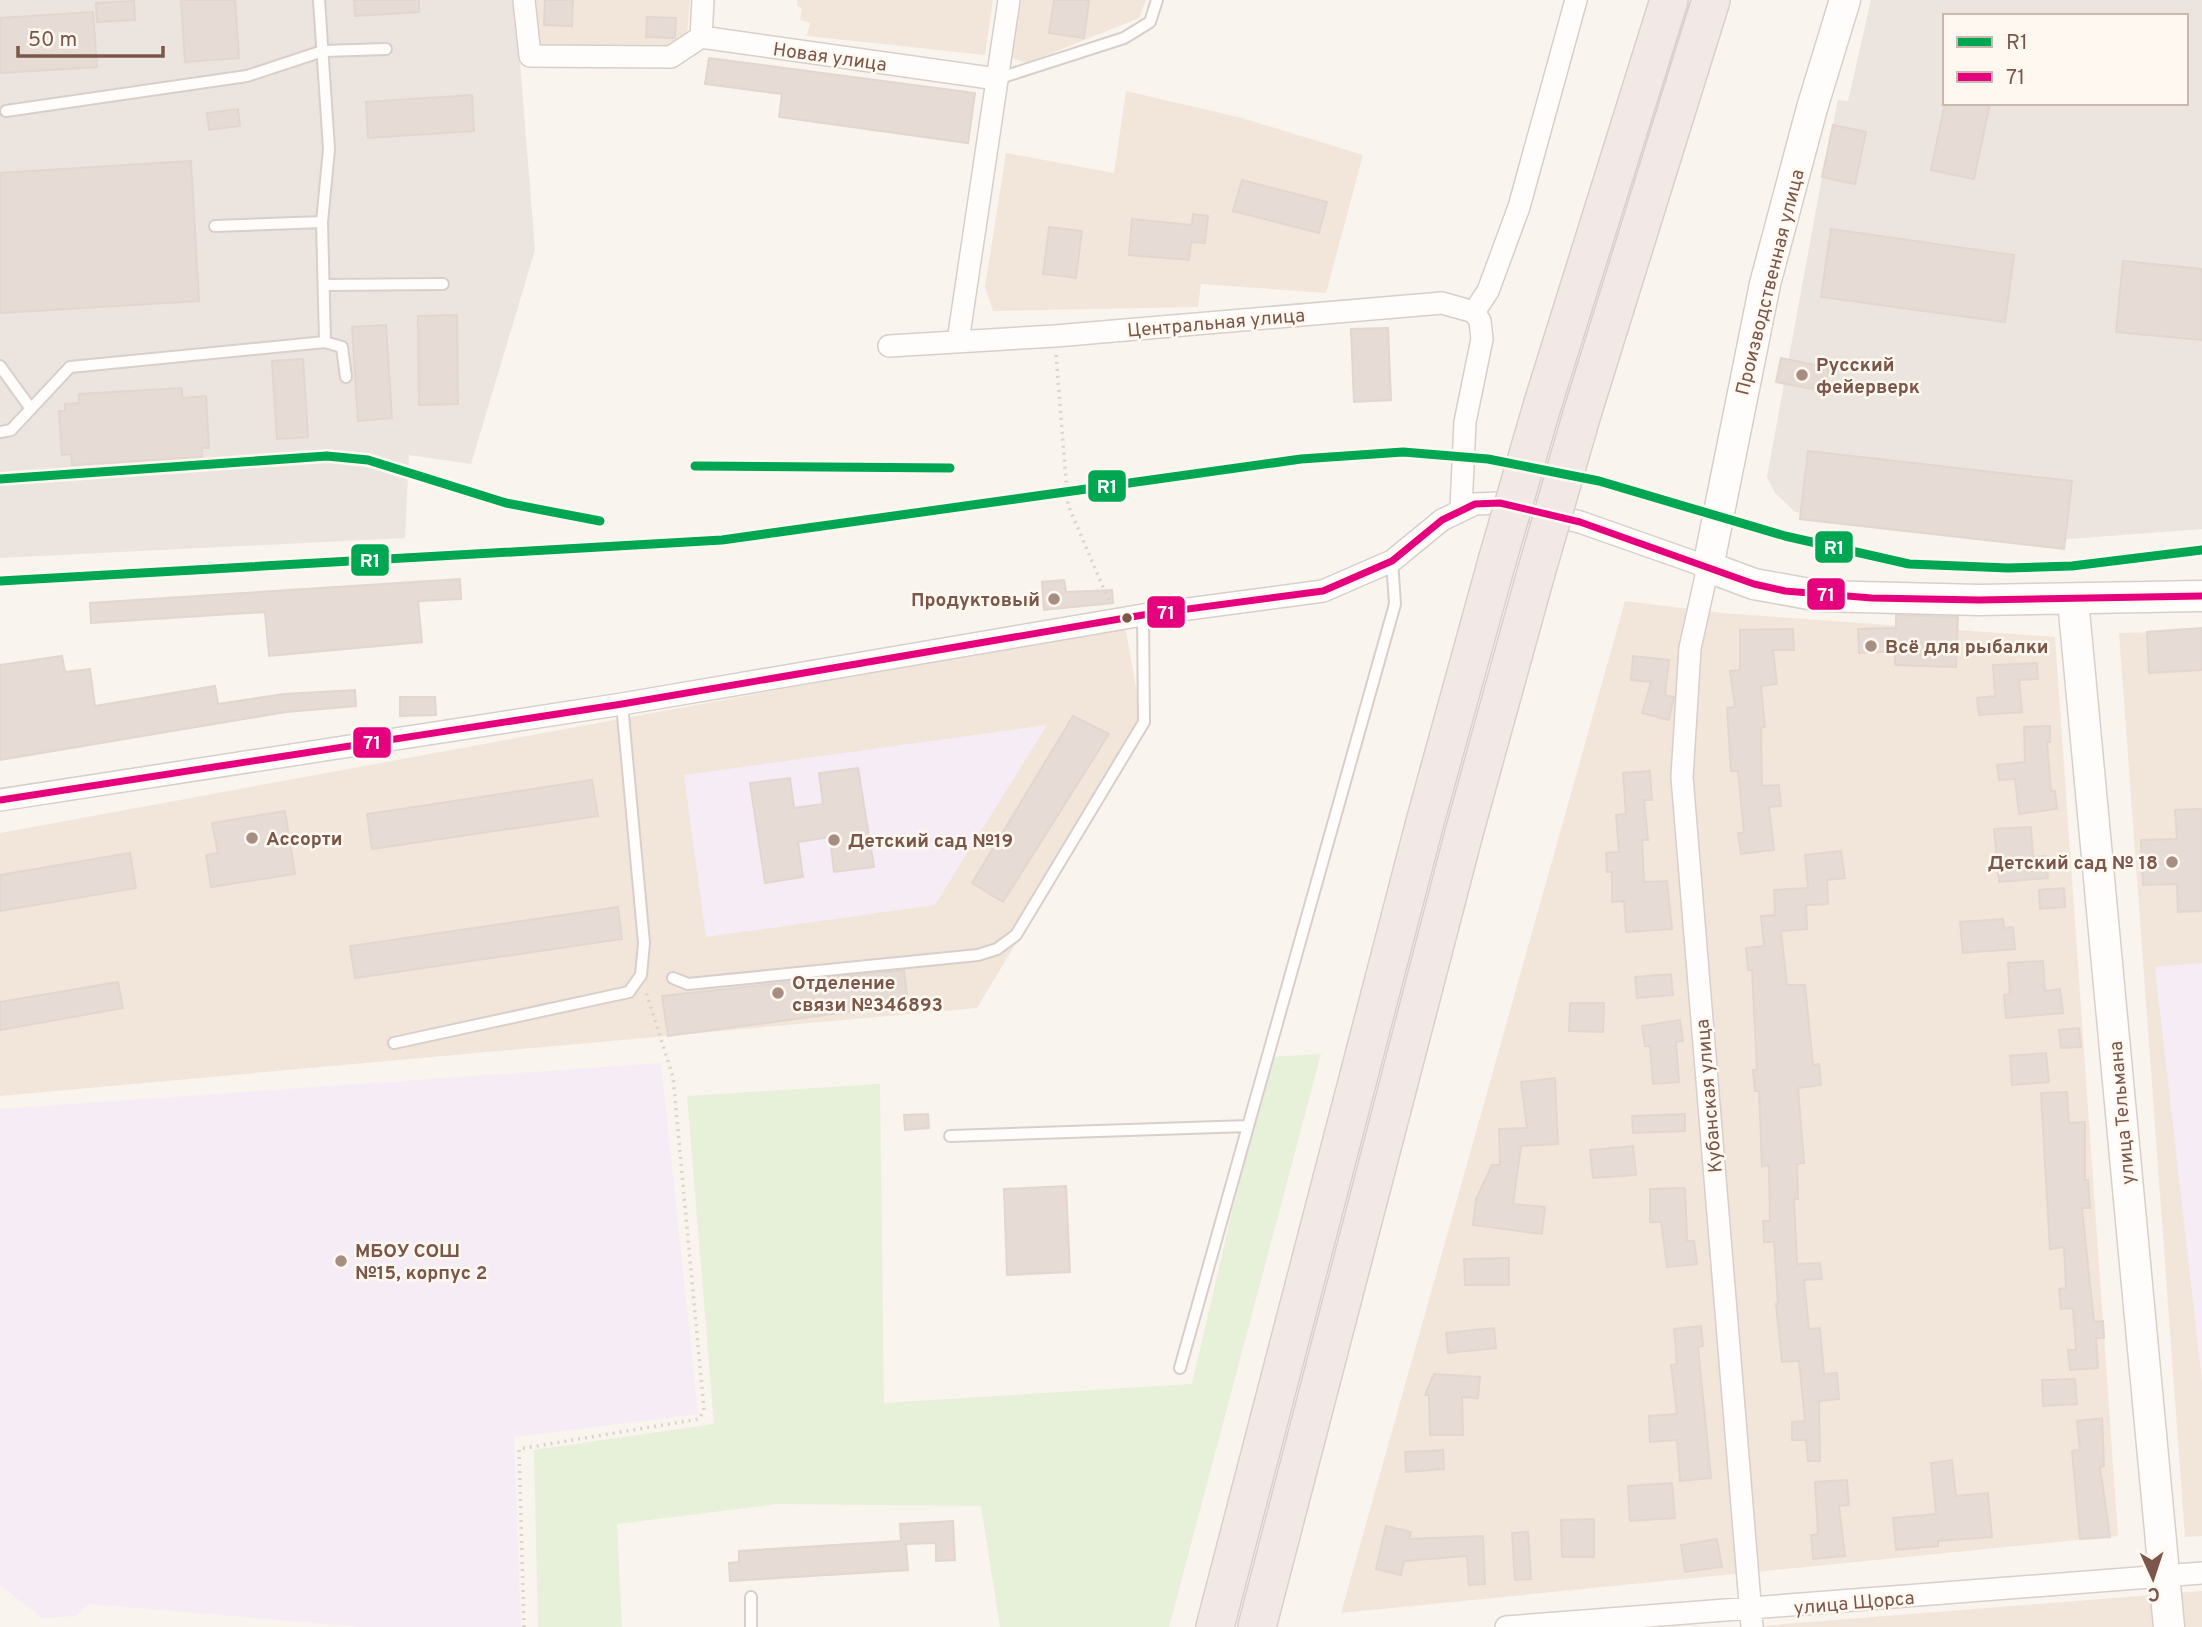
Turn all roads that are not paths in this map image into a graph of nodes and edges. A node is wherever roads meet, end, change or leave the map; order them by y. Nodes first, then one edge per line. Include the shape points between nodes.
1 (319, 0) edge
2 (524, 0) edge
3 (703, 0) edge
4 (1009, 0) edge
5 (1157, 0) edge
6 (1576, 0) edge
7 (1669, 0) edge
8 (1711, 0) edge
9 (1845, 0) edge
10 (701, 37) junction
11 (386, 49) dead end
12 (323, 51) junction
13 (997, 79) junction
14 (6, 111) dead end
15 (322, 222) junction
16 (215, 226) dead end
17 (443, 284) dead end
18 (324, 285) junction
19 (1474, 312) junction
20 (958, 341) junction
21 (325, 342) junction
22 (889, 346) dead end
23 (0, 366) edge
24 (346, 377) dead end
25 (31, 409) junction
26 (0, 432) edge
27 (1461, 508) junction
28 (1392, 561) junction
29 (1708, 568) junction
30 (2202, 596) edge
31 (2073, 600) junction
32 (1143, 615) junction
33 (622, 704) junction
34 (0, 800) edge
35 (673, 978) dead end
36 (394, 1043) dead end
37 (1248, 1126) junction
38 (950, 1136) dead end
39 (1180, 1368) dead end
40 (2202, 1573) edge
41 (2164, 1576) junction
42 (751, 1597) dead end
43 (1752, 1619) edge
44 (751, 1627) edge
45 (1215, 1627) edge
46 (1257, 1627) edge
47 (1506, 1627) edge
48 (2169, 1627) edge

1 - 12 lane
2 - 10 street via 530,56 671,57
3 - 10 street
4 - 13 street
5 - 13 lane via 1150,22 1124,38
6 - 19 street via 1519,207 1489,291
7 - 45 highway, bridge via 1497,561
8 - 46 highway, bridge via 1536,573
9 - 29 street, Производственная улица via 1765,284
10 - 13 street, Новая улица
11 - 12 lane
12 - 14 lane via 247,76
12 - 15 lane via 330,149
13 - 20 street
15 - 16 lane
15 - 18 lane
17 - 18 lane
18 - 21 lane
19 - 20 street, Центральная улица via 1442,303
19 - 27 street via 1482,339 1465,422
20 - 22 street, Центральная улица
21 - 24 lane via 342,347
21 - 25 lane via 70,367
23 - 25 lane
25 - 26 lane via 11,430
27 - 28 street
27 - 29 street via 1487,503 1513,506 1580,522
28 - 32 street via 1323,591
28 - 37 lane via 1395,604
29 - 31 street via 1754,584 1820,596
29 - 43 street, Кубанская улица via 1690,648 1682,776
30 - 31 street
31 - 41 street, улица Тельмана
32 - 33 street
32 - 35 lane via 1144,722 1016,935 997,949 978,955 688,984
33 - 34 street
33 - 36 lane via 644,943 641,975 629,992
37 - 38 lane
37 - 39 lane
40 - 41 street, улица Щорса
41 - 43 street, улица Щорса
41 - 48 street, улица Тельмана
42 - 44 lane
43 - 47 street, улица Щорса

